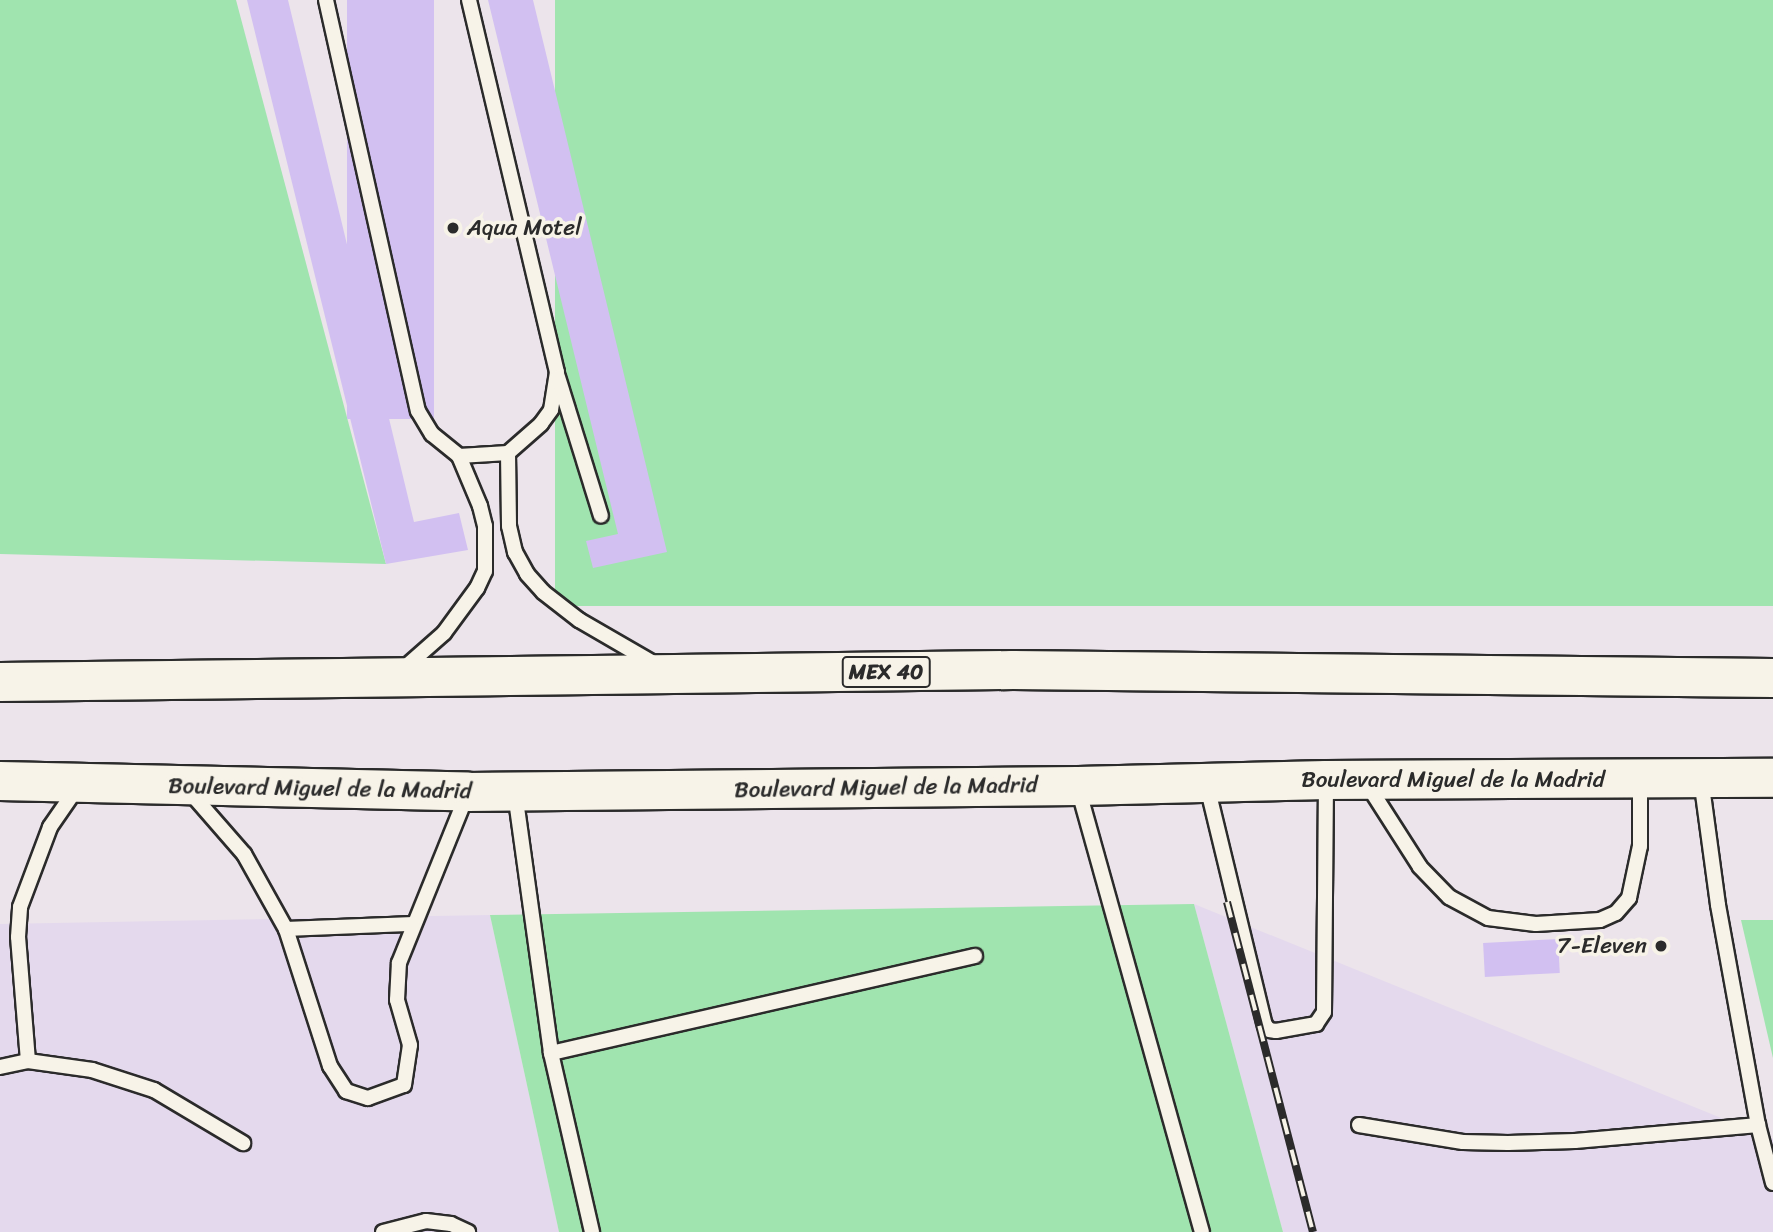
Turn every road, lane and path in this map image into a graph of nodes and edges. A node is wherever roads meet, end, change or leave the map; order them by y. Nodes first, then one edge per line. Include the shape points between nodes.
1 (327, 0) edge
2 (469, 0) edge
3 (557, 372) junction
4 (508, 453) junction
5 (459, 456) junction
6 (601, 516) dead end
7 (675, 675) junction
8 (20, 677) edge
9 (1773, 678) edge
10 (391, 679) junction
11 (1701, 778) junction
12 (1773, 778) edge
13 (1640, 779) junction
14 (1326, 780) junction
15 (1364, 780) junction
16 (1205, 782) junction
17 (79, 784) junction
18 (1078, 786) junction
19 (6, 787) edge
20 (186, 787) junction
21 (468, 792) junction
22 (514, 792) junction
23 (413, 924) junction
24 (286, 929) junction
25 (975, 956) dead end
26 (551, 1053) junction
27 (28, 1061) junction
28 (0, 1068) edge
29 (1359, 1125) dead end
30 (1758, 1125) junction
31 (243, 1143) dead end
32 (1773, 1183) edge
33 (383, 1232) edge
34 (468, 1232) edge
35 (592, 1232) edge
36 (1202, 1232) edge

1 - 5 lane via 418,411 432,434
2 - 3 lane
3 - 4 lane via 551,410
3 - 6 lane
4 - 5 lane
4 - 7 lane via 509,526 515,552 527,574 579,620
5 - 10 lane via 485,526 485,570 464,610
7 - 9 highway, MEX 40 via 1013,670
7 - 10 highway, MEX 40
8 - 10 highway, MEX 40
11 - 12 highway, Boulevard Miguel de la Madrid
11 - 13 highway, Boulevard Miguel de la Madrid
11 - 30 lane via 1716,892
13 - 15 highway, Boulevard Miguel de la Madrid
13 - 15 lane via 1640,846 1629,898 1616,913 1600,920 1536,924 1488,918 1449,897 1420,867
14 - 15 highway, Boulevard Miguel de la Madrid
14 - 16 highway, Boulevard Miguel de la Madrid
14 - 16 lane via 1324,1012 1316,1024 1276,1031 1265,1025
16 - 18 highway, Boulevard Miguel de la Madrid
17 - 19 highway, Boulevard Miguel de la Madrid
17 - 20 highway, Boulevard Miguel de la Madrid
17 - 27 lane via 50,827 20,907 18,937
18 - 22 highway, Boulevard Miguel de la Madrid
18 - 36 lane
20 - 21 highway, Boulevard Miguel de la Madrid
20 - 24 lane via 244,854
21 - 22 highway, Boulevard Miguel de la Madrid
21 - 23 lane
22 - 26 lane
23 - 24 lane
23 - 24 lane via 398,963 397,1000 410,1045 404,1085 369,1098 346,1091 330,1066
25 - 26 lane
26 - 35 lane
27 - 28 lane
27 - 31 lane via 92,1070 154,1090
29 - 30 lane via 1463,1142 1508,1143
30 - 32 lane
33 - 34 lane via 426,1222 451,1224

